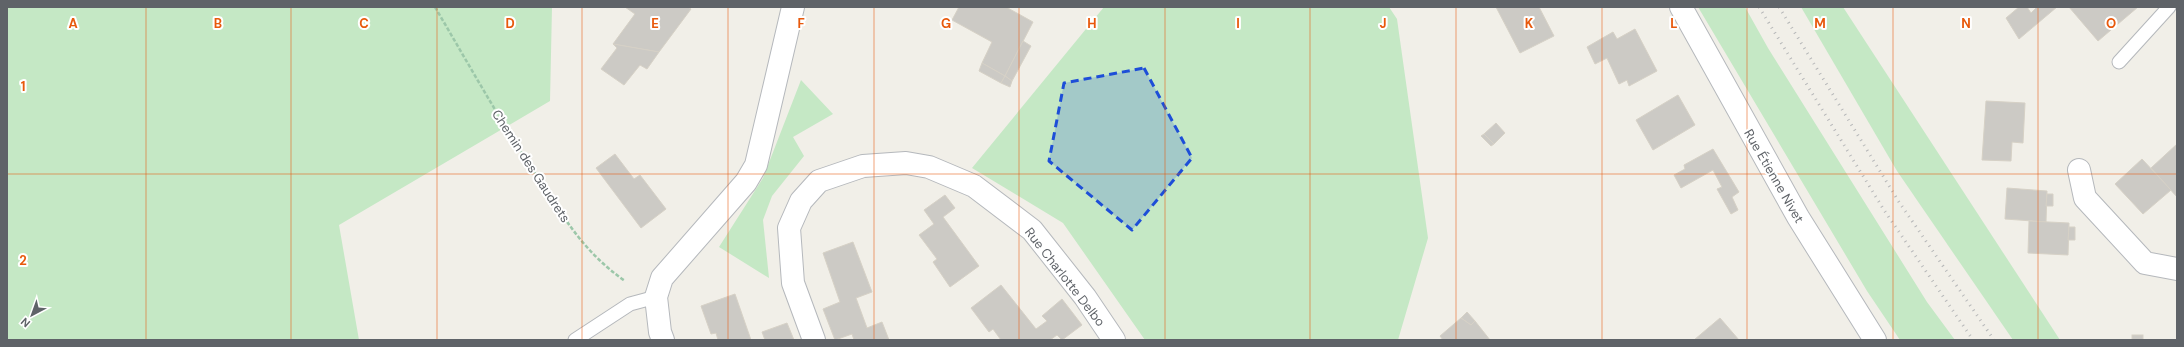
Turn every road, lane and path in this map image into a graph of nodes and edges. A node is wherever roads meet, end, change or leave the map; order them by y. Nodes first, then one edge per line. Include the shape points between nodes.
1 (435, 7) edge
2 (793, 7) edge
3 (1681, 7) edge
4 (2169, 7) edge
5 (2118, 62) dead end
6 (2079, 170) dead end
7 (2177, 269) edge
8 (656, 297) junction
9 (575, 340) edge
10 (663, 340) edge
11 (814, 340) edge
12 (1114, 340) edge
13 (1875, 340) edge

1 - 8 path, Chemin des Gaudrets via 515,143 578,238 604,266 628,283
2 - 8 street via 756,165 746,182 662,278
3 - 13 street, Rue Étienne Nivet via 1798,217
4 - 5 lane
6 - 7 street via 2085,198 2144,263
8 - 9 lane via 630,304
8 - 10 street
11 - 12 street, Rue Charlotte Delbo via 793,283 789,228 801,201 820,182 863,166 906,163 929,167 974,186 1032,230 1085,297

